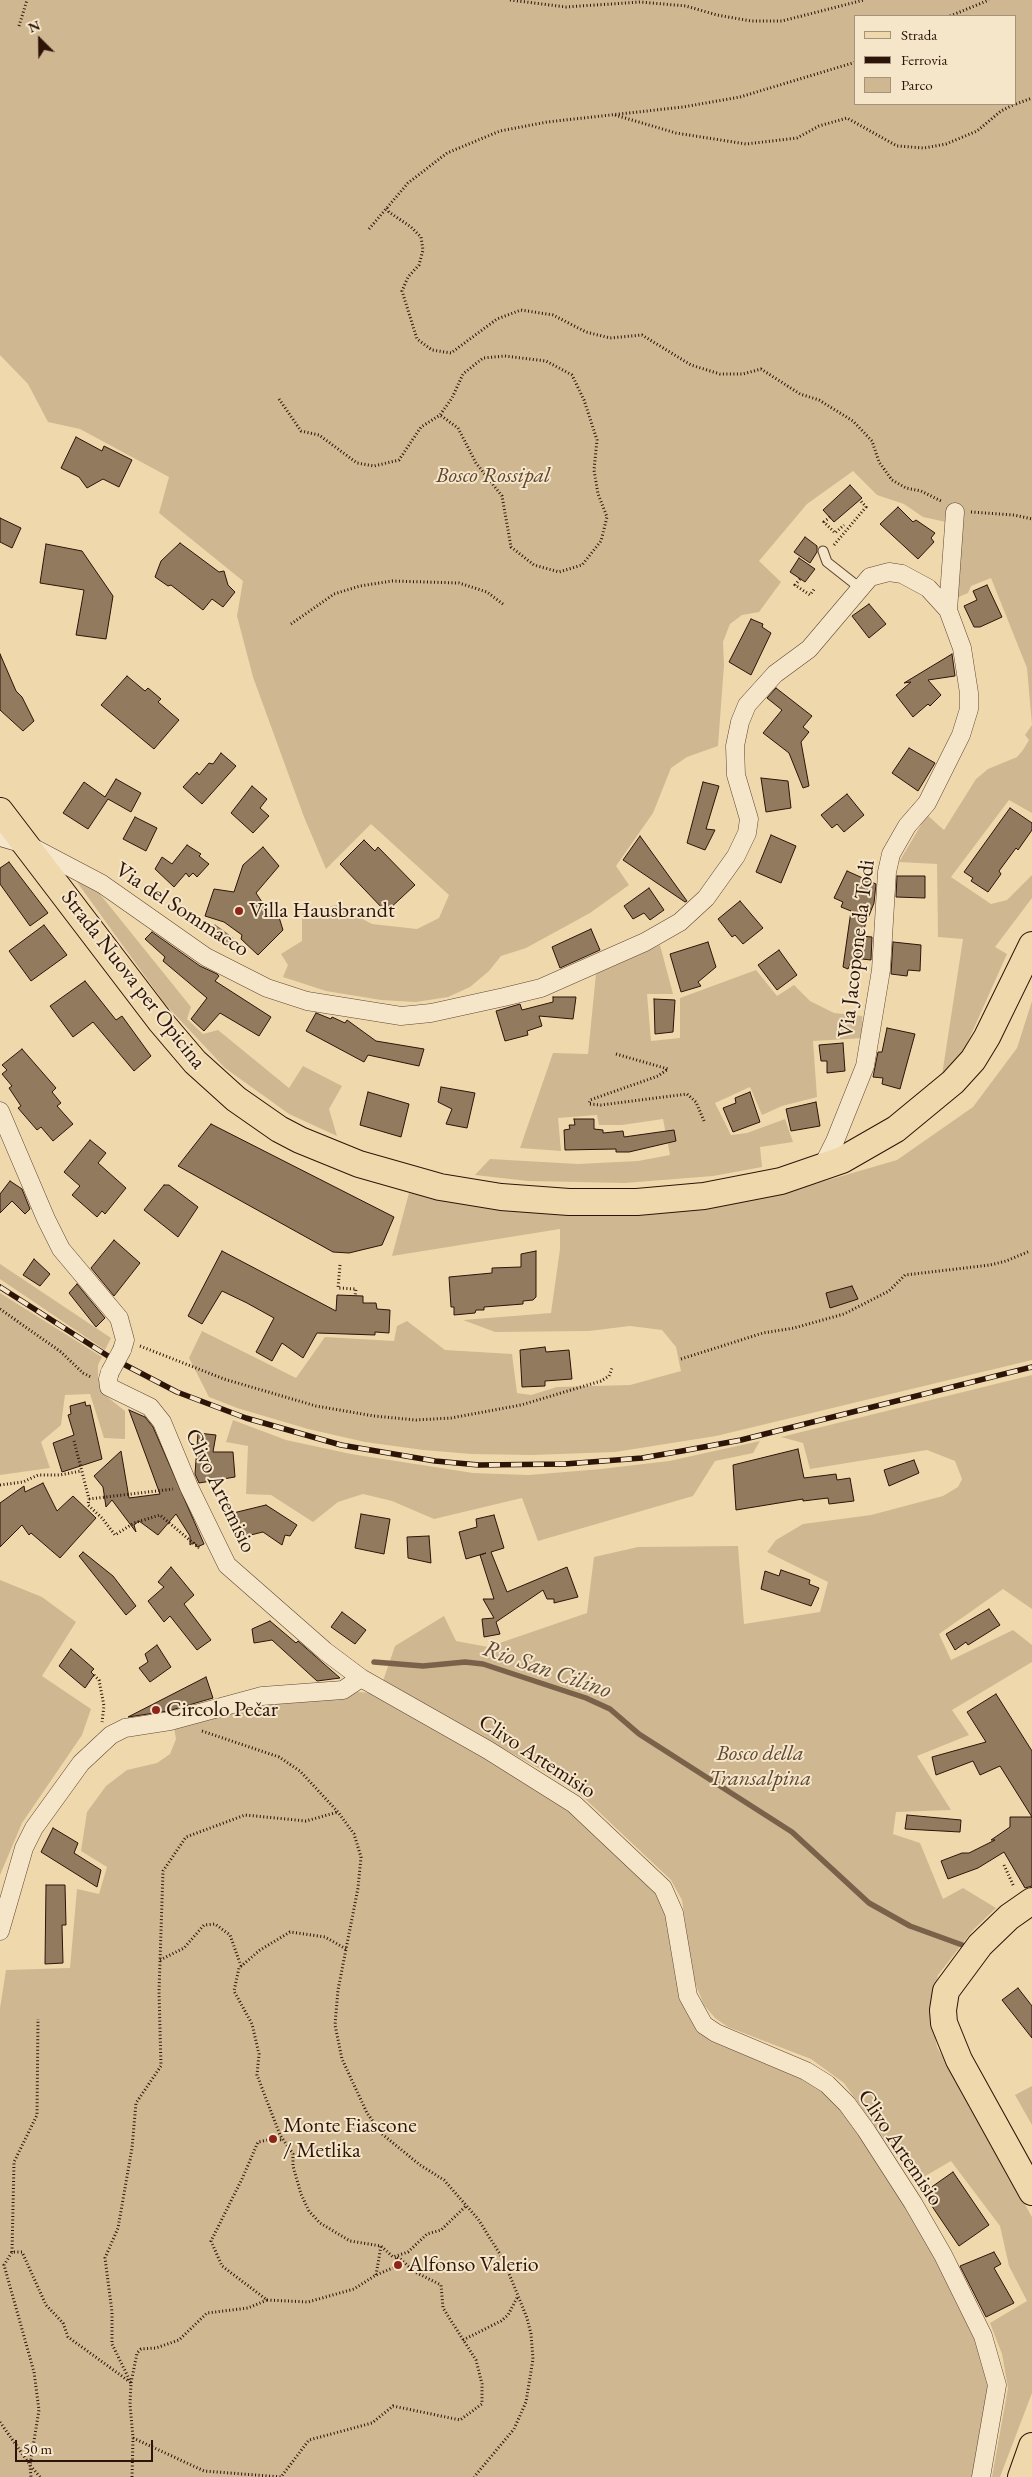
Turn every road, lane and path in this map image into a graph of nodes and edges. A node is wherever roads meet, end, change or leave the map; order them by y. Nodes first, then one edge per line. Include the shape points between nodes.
1 (27, 0) edge
2 (510, 0) edge
3 (864, 0) edge
4 (989, 0) edge
5 (952, 15) edge
6 (19, 26) dead end
7 (854, 63) edge
8 (1032, 98) edge
9 (1017, 104) edge
10 (1014, 105) edge
11 (612, 114) junction
12 (387, 208) junction
13 (369, 229) dead end
14 (279, 398) dead end
15 (440, 415) junction
16 (860, 500) dead end
17 (955, 512) junction
18 (830, 517) dead end
19 (1032, 519) edge
20 (844, 525) dead end
21 (826, 551) joint
22 (800, 578) dead end
23 (815, 588) dead end
24 (860, 588) junction
25 (504, 605) dead end
26 (948, 610) junction
27 (292, 624) dead end
28 (0, 811) edge
29 (0, 837) edge
30 (28, 845) junction
31 (1032, 945) edge
32 (616, 1054) dead end
33 (0, 1112) edge
34 (704, 1121) dead end
35 (822, 1168) junction
36 (1030, 1251) dead end
37 (340, 1265) dead end
38 (355, 1296) dead end
39 (0, 1308) edge
40 (124, 1345) junction
41 (681, 1359) dead end
42 (612, 1368) dead end
43 (83, 1373) dead end
44 (74, 1441) dead end
45 (81, 1471) junction
46 (0, 1485) edge
47 (188, 1487) junction
48 (89, 1499) junction
49 (227, 1565) junction
50 (94, 1675) dead end
51 (361, 1678) junction
52 (187, 1716) junction
53 (102, 1722) dead end
54 (338, 1812) junction
55 (1004, 1865) dead end
56 (1024, 1896) edge
57 (0, 1931) edge
58 (346, 1949) junction
59 (160, 1960) junction
60 (241, 1966) junction
61 (38, 2019) dead end
62 (283, 2140) junction
63 (1032, 2192) edge
64 (467, 2205) junction
65 (381, 2246) junction
66 (12, 2252) junction
67 (397, 2256) junction
68 (376, 2275) junction
69 (518, 2296) junction
70 (267, 2300) junction
71 (463, 2340) junction
72 (131, 2383) junction
73 (0, 2422) edge
74 (133, 2438) junction
75 (1032, 2446) edge
76 (30, 2465) junction
77 (31, 2477) edge
78 (40, 2477) edge
79 (132, 2477) edge
80 (474, 2477) edge
81 (981, 2477) edge
82 (1021, 2477) edge

1 - 6 path
2 - 3 path via 566,7 640,2 686,6 751,21 782,21
4 - 5 path
7 - 11 path via 740,97 683,108
8 - 9 path
10 - 11 path via 1001,111 977,131 946,144 924,148 897,146 847,118 819,126 797,138 746,144 676,133
11 - 12 path via 500,131 447,153 408,183
12 - 13 path
12 - 17 path via 421,237 423,250 419,265 408,277 402,291 417,339 432,350 451,353 498,319 521,310 553,315 586,332 610,338 642,335 691,365 720,374 743,374 762,369 800,394 819,400 853,421 872,442 879,462 892,480 938,499
14 - 15 path via 301,431 319,435 357,463 374,466 399,460 421,428
15 - 15 path via 463,374 483,358 505,356 546,360 572,375 597,440 594,470 598,494 607,517 601,541 582,565 559,572 534,565 511,547 502,496 476,463 458,428
16 - 21 path via 866,507
17 - 19 path
17 - 26 street, Via Jacopone da Todi
18 - 20 path via 824,522 835,533
21 - 24 lane via 827,562
22 - 23 path via 795,585 810,595
24 - 26 street, Via del Sommacco via 879,573 902,574 928,588
24 - 30 street, Via del Sommacco via 809,649 775,674 748,705 735,746 736,775 749,819 747,833 736,856 706,898 680,922 645,942 541,988 431,1013 401,1016 307,1000 267,988 206,957 102,884
25 - 27 path via 487,592 459,583 392,581 334,594
26 - 35 street, Via Jacopone da Todi via 962,648 969,710 961,735 927,803 907,826 891,854 881,970 864,1066 836,1141
28 - 30 main road, Strada Nuova per Opicina
29 - 30 street, Via del Sommacco
30 - 35 main road, Strada Nuova per Opicina via 124,974 195,1062 259,1116 336,1156 440,1187 501,1197 569,1202 637,1202 704,1196 781,1181
31 - 35 main road, Strada Nuova per Opicina via 987,1037 953,1082 922,1110 870,1146
32 - 34 path via 668,1069 658,1076 590,1100 589,1104 687,1094 696,1102
33 - 40 street via 61,1249 118,1318
36 - 41 path via 1006,1261 905,1275 889,1291 844,1314 763,1333
37 - 38 path via 338,1288 356,1289
39 - 43 path via 62,1352
40 - 42 path via 316,1406 416,1420 451,1418 522,1405 601,1380 609,1376
40 - 47 street, Clivo Artemisio, bridge via 110,1372 109,1387 157,1414
44 - 45 path
45 - 46 path via 38,1475 24,1482
45 - 48 path
47 - 48 path
47 - 49 street, Clivo Artemisio
48 - 49 path via 88,1505 114,1535 134,1523 160,1516 220,1563
49 - 51 street, Clivo Artemisio via 325,1651
50 - 53 path via 99,1680 104,1706
51 - 52 street via 343,1690 262,1696
51 - 81 street, Clivo Artemisio via 488,1750 574,1804 663,1888 674,1914 688,1996 704,2024 716,2033 806,2071 847,2104 944,2255 983,2336 997,2385
52 - 54 path via 192,1726 208,1734 279,1757 300,1771
52 - 57 street via 122,1730 99,1744 82,1763 24,1848
54 - 58 path via 354,1834 361,1858
54 - 59 path via 306,1821 245,1815 186,1837 163,1871
55 - 56 path
56 - 63 main road via 1009,1917 980,1945 946,1991 942,2010 944,2023 960,2060
58 - 60 path via 325,1937 290,1932
58 - 64 path via 335,2025 342,2059 354,2087 382,2134 444,2180
59 - 60 path via 184,1948 204,1925 215,1924 230,1935
59 - 72 path via 161,2066 136,2103 118,2228 105,2258 112,2312 112,2344
60 - 62 path via 234,1991 252,2024 259,2054 257,2074
61 - 66 path via 36,2115 14,2162
62 - 65 path via 293,2154 301,2194 320,2224 350,2241
62 - 70 path via 258,2142 211,2241 222,2266
64 - 67 path via 441,2230 427,2234 408,2252
64 - 69 path via 503,2258
65 - 67 path via 393,2257
65 - 68 path
66 - 72 path via 22,2252 46,2305 63,2323 68,2337
66 - 76 path via 4,2265 34,2372 38,2410
67 - 68 path via 395,2266
67 - 71 path via 415,2272 441,2286 443,2308
68 - 70 path via 354,2289 308,2302
69 - 71 path via 502,2321
69 - 80 path via 527,2318 533,2359 526,2402 514,2429
70 - 72 path via 248,2308 206,2313 179,2340 141,2349 137,2353
71 - 74 path via 476,2360 482,2384 482,2404 460,2420 393,2406 372,2423 309,2440 281,2477 204,2471
72 - 74 path
73 - 76 path
74 - 79 path
75 - 82 main road
76 - 77 path
76 - 78 path

